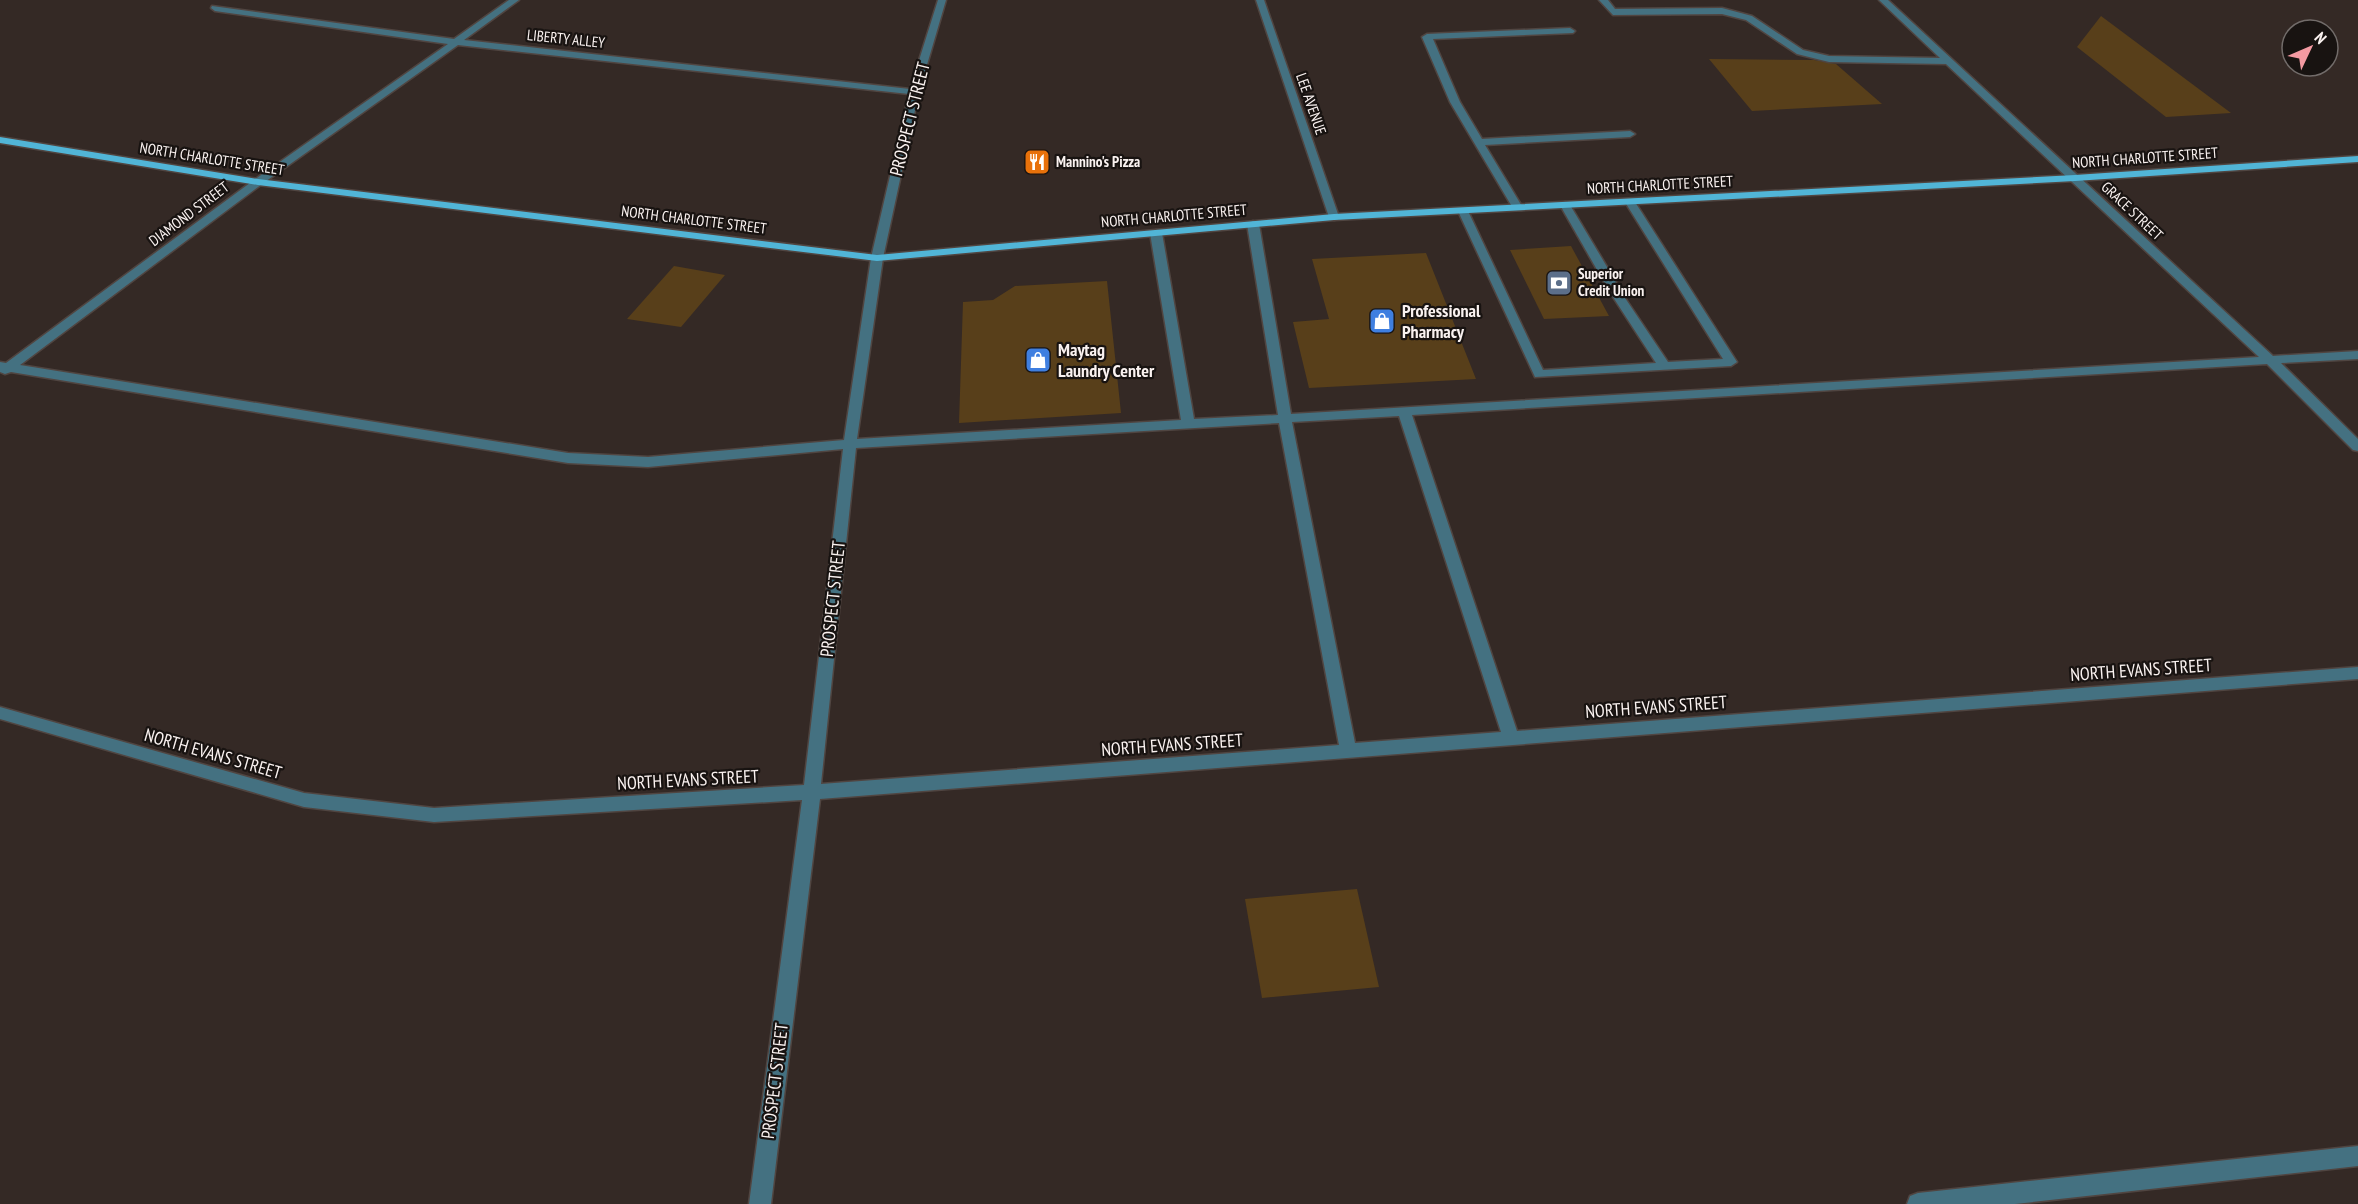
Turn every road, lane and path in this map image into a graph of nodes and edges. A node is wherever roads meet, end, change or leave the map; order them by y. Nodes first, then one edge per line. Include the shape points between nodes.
1 (515, 0) edge
2 (942, 0) edge
3 (1260, 0) edge
4 (1603, 0) edge
5 (1883, 0) edge
6 (215, 9) dead end
7 (1570, 31) dead end
8 (456, 42) junction
9 (1949, 61) junction
10 (914, 92) junction
11 (1629, 134) dead end
12 (0, 140) edge
13 (1479, 142) junction
14 (2358, 159) edge
15 (2075, 178) junction
16 (258, 182) junction
17 (1630, 202) junction
18 (1565, 205) junction
19 (1518, 208) junction
20 (1462, 211) junction
21 (1334, 217) junction
22 (1253, 224) junction
23 (1156, 233) junction
24 (877, 258) junction
25 (1610, 282) dead end
26 (1617, 294) dead end
27 (2358, 355) edge
28 (2271, 362) junction
29 (1664, 366) junction
30 (3, 369) edge
31 (1404, 412) junction
32 (1285, 419) junction
33 (1188, 424) junction
34 (850, 444) junction
35 (2358, 447) edge
36 (2358, 673) edge
37 (0, 713) edge
38 (1510, 738) junction
39 (1348, 750) junction
40 (812, 792) junction
41 (2358, 1156) edge
42 (760, 1204) edge
43 (1918, 1204) edge

1 - 8 street, DIAMOND STREET
2 - 10 street, PROSPECT STREET
3 - 21 street, LEE AVENUE
4 - 9 street via 1613,12 1734,13 1762,26 1800,52 1829,59
5 - 9 street, GRACE STREET
6 - 8 street, LIBERTY ALLEY
7 - 13 street via 1427,37 1455,102
8 - 10 street, LIBERTY ALLEY
8 - 16 street, DIAMOND STREET
9 - 15 street, GRACE STREET
10 - 24 street, PROSPECT STREET
11 - 13 street
12 - 16 main road, NORTH CHARLOTTE STREET
13 - 19 street
14 - 15 main road, NORTH CHARLOTTE STREET
15 - 17 main road, NORTH CHARLOTTE STREET
15 - 28 street, GRACE STREET
16 - 24 main road, NORTH CHARLOTTE STREET
16 - 30 street, DIAMOND STREET
17 - 18 main road, NORTH CHARLOTTE STREET
17 - 29 street via 1731,362
18 - 19 main road, NORTH CHARLOTTE STREET
18 - 25 street
19 - 20 main road, NORTH CHARLOTTE STREET
20 - 21 main road, NORTH CHARLOTTE STREET
20 - 29 street via 1539,374
21 - 22 main road, NORTH CHARLOTTE STREET
22 - 23 main road, NORTH CHARLOTTE STREET
22 - 32 street
23 - 24 main road, NORTH CHARLOTTE STREET
23 - 33 street
24 - 34 street, PROSPECT STREET
26 - 29 street
27 - 28 street
28 - 31 street
28 - 35 street, GRACE STREET
30 - 34 street via 568,458 648,462
31 - 32 street
31 - 38 street
32 - 33 street
32 - 39 street
33 - 34 street
34 - 40 street, PROSPECT STREET
36 - 38 street, NORTH EVANS STREET
37 - 40 street, NORTH EVANS STREET via 304,800 434,815
38 - 39 street, NORTH EVANS STREET
39 - 40 street, NORTH EVANS STREET
40 - 42 street, PROSPECT STREET
41 - 43 street

